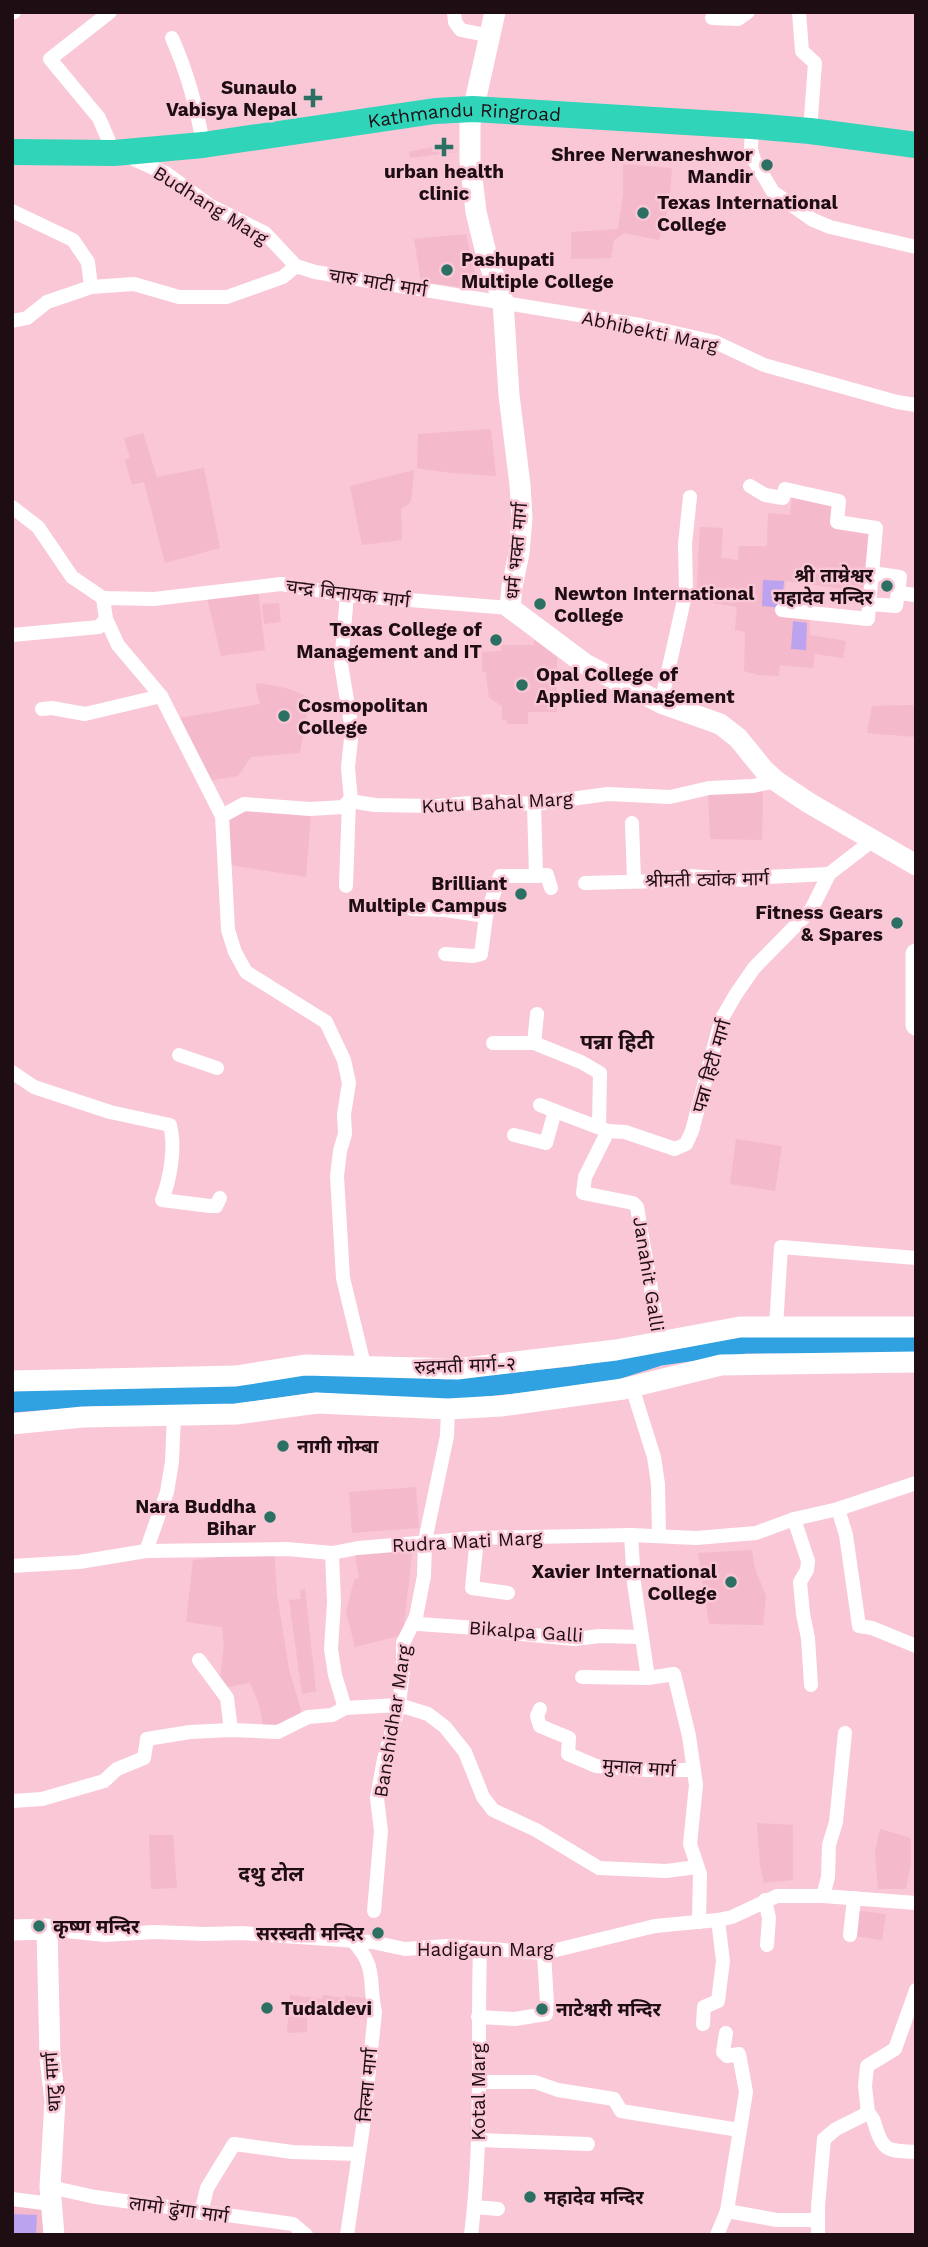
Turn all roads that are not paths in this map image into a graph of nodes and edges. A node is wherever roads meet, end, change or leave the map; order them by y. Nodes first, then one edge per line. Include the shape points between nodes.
1 (110, 12) edge
2 (454, 12) edge
3 (495, 12) edge
4 (505, 12) edge
5 (748, 12) edge
6 (799, 12) edge
7 (712, 18) dead end
8 (491, 36) junction
9 (172, 38) dead end
10 (478, 109) junction
11 (752, 126) junction
12 (810, 131) junction
13 (204, 145) junction
14 (916, 145) edge
15 (12, 152) edge
16 (117, 153) junction
17 (12, 211) edge
18 (916, 247) edge
19 (296, 266) junction
20 (91, 287) junction
21 (503, 301) junction
22 (12, 321) edge
23 (916, 405) edge
24 (750, 486) dead end
25 (690, 497) dead end
26 (12, 507) edge
27 (872, 573) junction
28 (898, 593) junction
29 (347, 595) junction
30 (916, 596) edge
31 (103, 598) junction
32 (869, 604) junction
33 (510, 608) junction
34 (782, 610) dead end
35 (106, 619) junction
36 (12, 635) edge
37 (161, 696) junction
38 (661, 703) junction
39 (42, 709) dead end
40 (776, 780) junction
41 (350, 801) junction
42 (534, 804) junction
43 (222, 816) junction
44 (632, 822) dead end
45 (873, 840) junction
46 (916, 865) edge
47 (829, 874) junction
48 (536, 876) junction
49 (634, 880) junction
50 (585, 883) dead end
51 (346, 886) dead end
52 (551, 888) dead end
53 (412, 909) dead end
54 (486, 916) junction
55 (445, 954) dead end
56 (916, 954) edge
57 (537, 1014) dead end
58 (916, 1025) edge
59 (493, 1043) dead end
60 (534, 1043) junction
61 (178, 1055) dead end
62 (217, 1068) dead end
63 (12, 1072) edge
64 (540, 1105) dead end
65 (555, 1111) junction
66 (603, 1129) junction
67 (514, 1135) dead end
68 (220, 1198) dead end
69 (916, 1258) edge
70 (776, 1327) junction
71 (916, 1327) edge
72 (660, 1341) junction
73 (916, 1362) edge
74 (364, 1365) junction
75 (12, 1381) edge
76 (632, 1387) junction
77 (448, 1409) junction
78 (174, 1416) junction
79 (12, 1424) edge
80 (916, 1483) edge
81 (838, 1509) junction
82 (794, 1519) junction
83 (631, 1535) junction
84 (659, 1535) junction
85 (477, 1538) junction
86 (425, 1541) junction
87 (146, 1551) junction
88 (332, 1553) junction
89 (12, 1566) edge
90 (508, 1593) dead end
91 (416, 1617) junction
92 (642, 1637) junction
93 (916, 1646) edge
94 (199, 1660) dead end
95 (582, 1677) dead end
96 (648, 1678) junction
97 (811, 1685) dead end
98 (399, 1705) junction
99 (345, 1708) junction
100 (540, 1709) dead end
101 (231, 1730) junction
102 (845, 1734) dead end
103 (694, 1770) junction
104 (12, 1801) edge
105 (697, 1867) junction
106 (823, 1896) junction
107 (854, 1898) junction
108 (765, 1900) junction
109 (916, 1903) edge
110 (374, 1911) dead end
111 (718, 1920) junction
112 (699, 1922) junction
113 (47, 1929) junction
114 (12, 1930) edge
115 (850, 1935) dead end
116 (353, 1941) junction
117 (766, 1945) dead end
118 (480, 1949) junction
119 (544, 1953) junction
120 (916, 1990) edge
121 (478, 2017) junction
122 (703, 2024) dead end
123 (726, 2033) dead end
124 (480, 2082) junction
125 (868, 2113) junction
126 (739, 2130) junction
127 (479, 2140) junction
128 (588, 2144) dead end
129 (916, 2152) edge
130 (358, 2154) junction
131 (50, 2195) junction
132 (12, 2199) edge
133 (475, 2207) junction
134 (498, 2209) dead end
135 (727, 2211) junction
136 (201, 2213) junction
137 (818, 2228) edge
138 (54, 2235) edge
139 (306, 2235) edge
140 (348, 2235) edge
141 (471, 2235) edge
142 (717, 2235) edge

1 - 16 street via 50,60 99,118
2 - 8 street via 461,30
3 - 8 street
4 - 10 street via 494,68
5 - 7 street via 738,19
6 - 12 street via 802,51 816,63
8 - 10 street
9 - 13 street via 190,81
10 - 11 highway, Kathmandu Ringroad
10 - 13 highway, Kathmandu Ringroad via 435,111
10 - 21 street, धर्म भक्त मार्ग via 470,160 475,212
11 - 12 highway, Kathmandu Ringroad
11 - 18 street via 754,160 773,192 830,228
12 - 14 highway, Kathmandu Ringroad
13 - 16 highway, Kathmandu Ringroad
15 - 16 highway, Kathmandu Ringroad
16 - 19 street, Budhang Marg via 167,174 209,205 265,233
17 - 20 street via 73,240 88,262
19 - 20 street via 283,277 227,297 180,297 134,284
19 - 21 street, चारु माटी मार्ग
20 - 22 street via 47,302
21 - 23 street, Abhibekti Marg via 715,342 764,365
21 - 33 street, धर्म भक्त मार्ग via 522,518
24 - 27 street via 765,495 783,498 785,489 839,501 837,522 876,528
25 - 38 street via 686,591
26 - 31 street via 38,527 72,577
27 - 28 street via 900,577
27 - 32 street
28 - 30 street
28 - 32 street via 895,606
29 - 31 street, चन्द्र बिनायक मार्ग via 281,584 154,599
29 - 33 street, चन्द्र बिनायक मार्ग
29 - 41 street via 341,664 352,730
31 - 35 street
32 - 34 street via 867,619
33 - 38 street, धर्म भक्त मार्ग via 585,664
35 - 36 street via 99,627
35 - 37 street via 118,645
37 - 39 street via 85,713
37 - 43 street
38 - 40 street, धर्म भक्त मार्ग via 720,724
40 - 42 street, Kutu Bahal Marg via 670,797 608,794
40 - 45 street, धर्म भक्त मार्ग
41 - 42 street, Kutu Bahal Marg via 375,805
41 - 43 street, Kutu Bahal Marg via 343,807 310,809 244,804
41 - 51 street
42 - 48 street
43 - 74 street via 234,952 246,972 326,1022 344,1059 349,1083 337,1176 343,1278
44 - 49 street
45 - 46 street, धर्म भक्त मार्ग
45 - 47 street, पन्ना हिटी मार्ग
47 - 49 street, श्रीमती ट्यांक मार्ग
47 - 66 street, पन्ना हिटी मार्ग via 811,910 754,968 721,1020 686,1144 675,1149
48 - 52 street via 547,875
48 - 54 street via 500,876
49 - 50 street, श्रीमती ट्यांक मार्ग
53 - 54 street
54 - 55 street via 481,954
56 - 58 street
57 - 60 street
59 - 60 street
60 - 66 street via 600,1073
61 - 62 street
63 - 68 street via 34,1087 110,1112 170,1125 172,1153 162,1200 216,1206
64 - 65 street, पन्ना हिटी मार्ग
65 - 66 street, पन्ना हिटी मार्ग
65 - 67 street via 546,1143
66 - 72 street, Janahit Galli via 584,1177 583,1193 637,1206
69 - 70 street via 781,1247
70 - 71 street, रुद्रमती मार्ग-२
70 - 72 street, रुद्रमती मार्ग-२ via 740,1326
72 - 74 street, रुद्रमती मार्ग-२ via 468,1368
73 - 76 street via 720,1365
74 - 75 street, रुद्रमती मार्ग-२ via 305,1365 236,1376
76 - 77 street
76 - 84 street via 654,1457
77 - 78 street via 317,1403 236,1414
77 - 86 street, Banshidhar Marg via 447,1436
78 - 79 street
78 - 87 street via 167,1492
80 - 81 street, Rudra Mati Marg
81 - 82 street, Rudra Mati Marg
81 - 93 street via 859,1626
82 - 84 street, Rudra Mati Marg via 756,1533 696,1538
82 - 97 street via 808,1561 800,1582
83 - 84 street, Rudra Mati Marg
83 - 85 street, Rudra Mati Marg
83 - 92 street
85 - 86 street, Rudra Mati Marg
85 - 90 street via 472,1588
86 - 88 street, Rudra Mati Marg
86 - 91 street, Banshidhar Marg
87 - 88 street, Rudra Mati Marg via 287,1549
87 - 89 street, Rudra Mati Marg
88 - 99 street via 331,1649
91 - 92 street, Bikalpa Galli via 418,1624 574,1639
91 - 98 street, Banshidhar Marg via 403,1643
92 - 96 street
94 - 101 street via 227,1698
95 - 96 street
96 - 103 street via 674,1674
98 - 99 street
98 - 105 street via 428,1714 445,1727 465,1752 493,1810 599,1868 666,1871
98 - 110 street, Banshidhar Marg via 377,1798 381,1831
99 - 101 street via 332,1715 308,1717 278,1732
100 - 103 street, मुनाल मार्ग via 540,1726 569,1738 568,1754 596,1766
101 - 104 street via 147,1739 144,1758 117,1769 104,1781 42,1799
102 - 106 street
103 - 105 street via 690,1844
105 - 112 street
106 - 107 street, Hadigaun Marg
106 - 108 street, Hadigaun Marg
107 - 109 street, Hadigaun Marg
107 - 115 street
108 - 111 street, Hadigaun Marg
108 - 117 street via 769,1918
111 - 112 street, Hadigaun Marg
111 - 122 street via 723,1961 718,2001 704,2007
112 - 119 street, Hadigaun Marg via 655,1926
113 - 114 street
113 - 116 street, Hadigaun Marg via 105,1935 241,1933
113 - 131 street, थाटु मार्ग via 55,2101
116 - 118 street, Hadigaun Marg via 405,1949
116 - 130 street, निल्मा मार्ग via 366,1955 375,2012
118 - 119 street, Hadigaun Marg
118 - 121 street, Kotal Marg
119 - 121 street via 546,2014 515,2019
120 - 125 street via 895,2049 867,2066
121 - 124 street, Kotal Marg
123 - 126 street via 723,2052 739,2054 746,2092
124 - 126 street via 535,2082 614,2099 621,2111
124 - 127 street, Kotal Marg
125 - 129 street via 884,2148
125 - 137 street via 824,2139
126 - 135 street
127 - 128 street
127 - 133 street, Kotal Marg
130 - 136 street via 234,2144 207,2188
130 - 140 street, निल्मा मार्ग
131 - 132 street, लामो ढुंगा मार्ग
131 - 136 street, लामो ढुंगा मार्ग
131 - 138 street, थाटु मार्ग
133 - 134 street
133 - 141 street, Kotal Marg
135 - 137 street
135 - 142 street
136 - 139 street, लामो ढुंगा मार्ग via 293,2224

